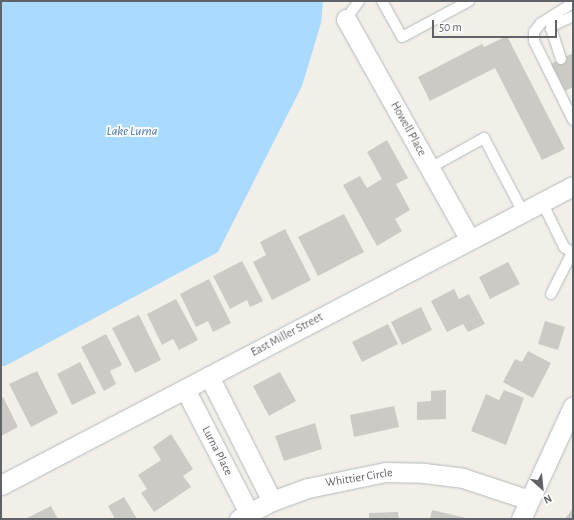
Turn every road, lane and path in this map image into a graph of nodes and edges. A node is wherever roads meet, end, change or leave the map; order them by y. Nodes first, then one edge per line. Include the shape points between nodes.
1 (359, 1) edge
2 (382, 1) edge
3 (469, 1) edge
4 (573, 3) edge
5 (573, 16) edge
6 (346, 19) joint
7 (561, 59) dead end
8 (573, 120) edge
9 (430, 168) junction
10 (573, 186) edge
11 (542, 202) junction
12 (523, 212) junction
13 (470, 240) junction
14 (573, 253) edge
15 (551, 294) dead end
16 (209, 376) junction
17 (184, 389) junction
18 (573, 406) edge
19 (1, 485) edge
20 (529, 500) junction
21 (272, 501) junction
22 (244, 516) edge
23 (521, 519) edge

1 - 6 lane
2 - 3 lane via 402,37
4 - 8 lane via 541,23 534,32 534,41
5 - 7 lane via 554,25 552,29
6 - 9 street, Howell Place
9 - 12 lane via 484,138
9 - 13 street, Howell Place
10 - 11 street, East Miller Street
11 - 12 street, East Miller Street
11 - 14 lane via 564,247
12 - 13 street, East Miller Street
13 - 16 street, East Miller Street
14 - 15 lane
16 - 17 street, East Miller Street
16 - 21 street
17 - 19 street, East Miller Street
17 - 22 street, Lurna Place
18 - 20 street
20 - 21 street, Whittier Circle via 463,478 424,472 385,472 339,479
20 - 23 street
21 - 22 street, Whittier Circle

